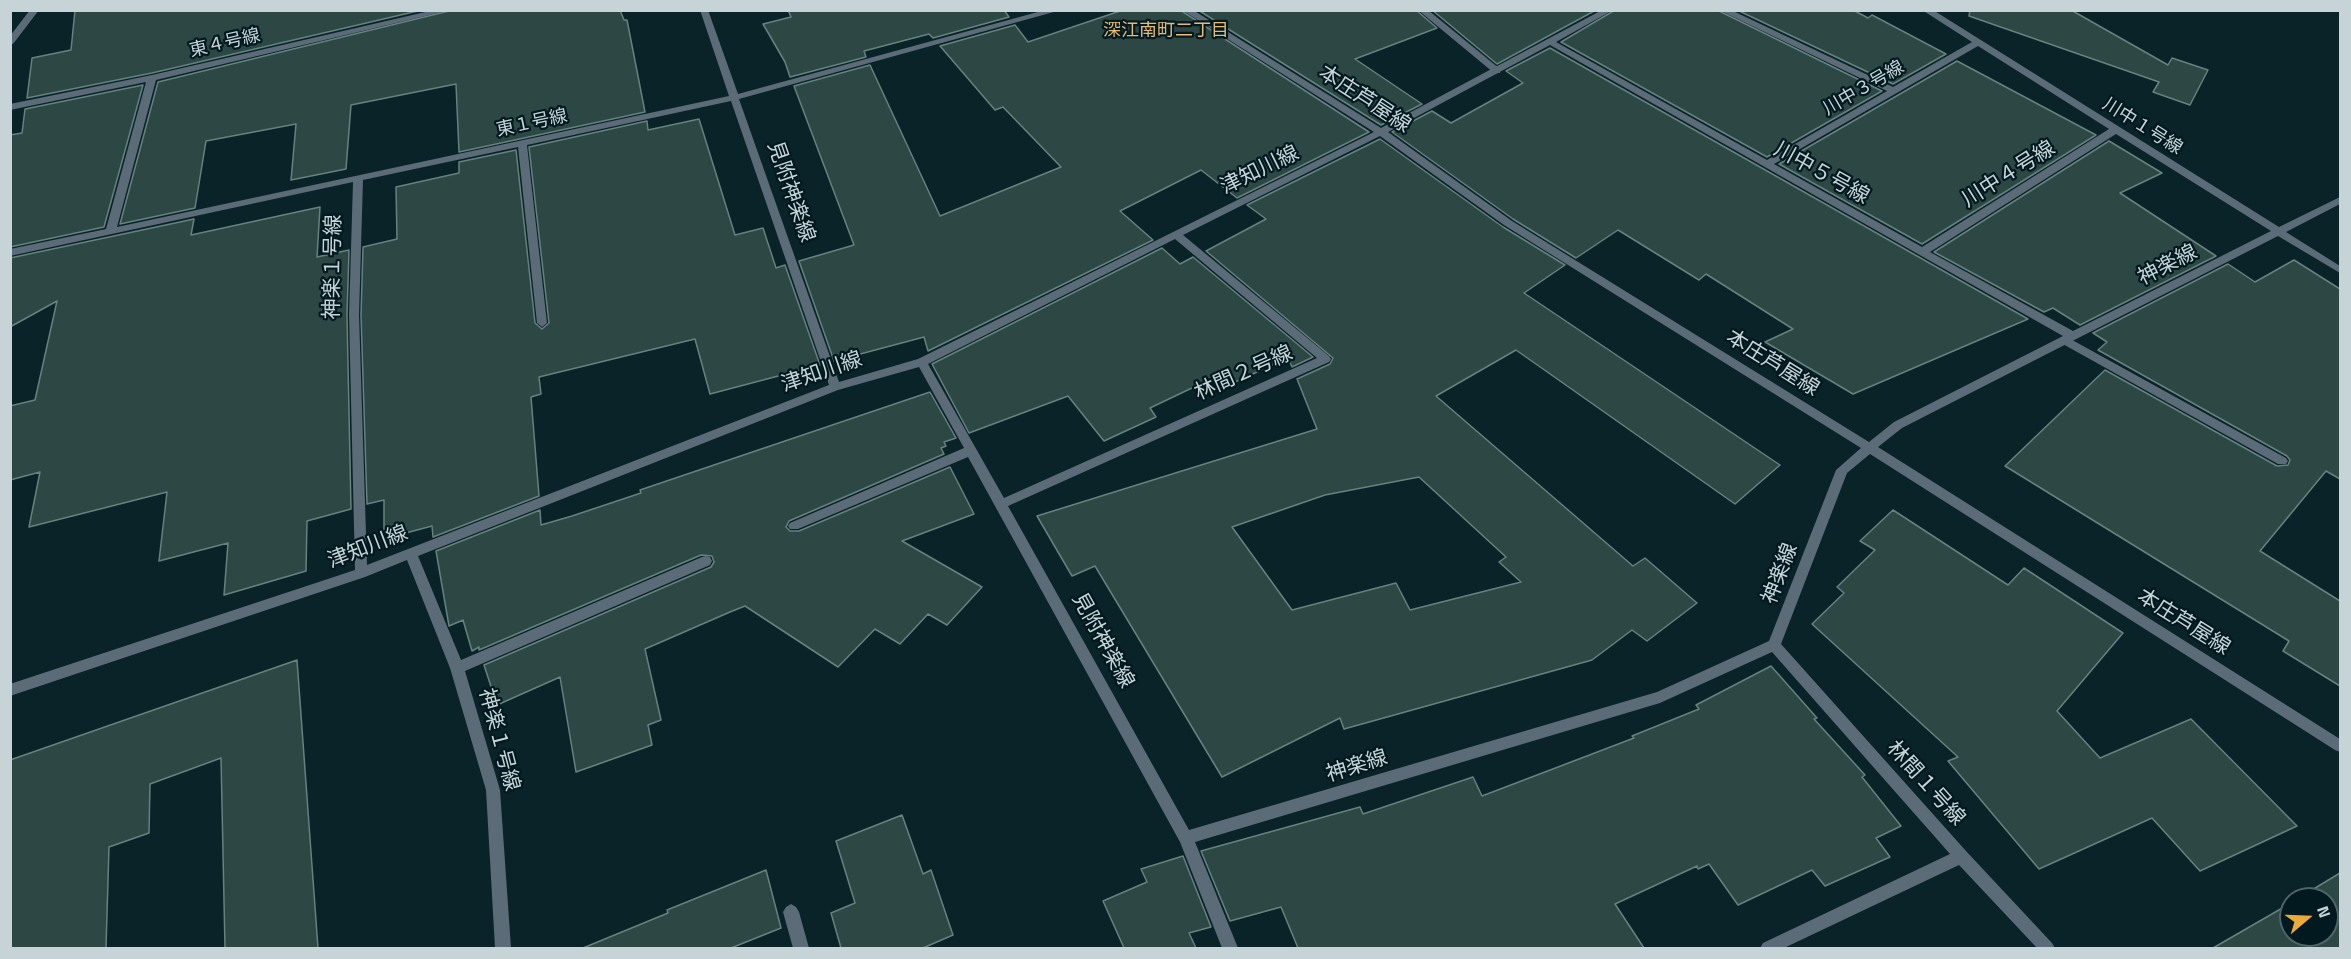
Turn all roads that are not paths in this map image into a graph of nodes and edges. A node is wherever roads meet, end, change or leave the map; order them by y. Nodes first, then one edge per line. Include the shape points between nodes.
1 (35, 10) edge
2 (447, 10) edge
3 (704, 10) edge
4 (1057, 10) edge
5 (1186, 10) edge
6 (1422, 10) edge
7 (1723, 10) edge
8 (1926, 10) edge
9 (1607, 11) edge
10 (10, 42) edge
11 (1552, 42) junction
12 (1977, 43) junction
13 (1497, 71) junction
14 (152, 78) junction
15 (1894, 91) junction
16 (736, 97) junction
17 (10, 107) edge
18 (2115, 130) junction
19 (1381, 132) junction
20 (522, 143) junction
21 (1767, 164) junction
22 (358, 178) junction
23 (2340, 200) edge
24 (111, 231) junction
25 (2278, 232) junction
26 (1176, 235) junction
27 (1922, 252) junction
28 (10, 253) edge
29 (2340, 270) edge
30 (542, 323) dead end
31 (2069, 338) junction
32 (922, 362) junction
33 (835, 387) junction
34 (1870, 447) junction
35 (972, 450) junction
36 (2282, 460) dead end
37 (1002, 504) junction
38 (794, 526) dead end
39 (410, 553) junction
40 (706, 561) dead end
41 (361, 573) junction
42 (1774, 645) junction
43 (457, 668) junction
44 (10, 690) edge
45 (2340, 746) edge
46 (1186, 838) junction
47 (1961, 856) junction
48 (791, 912) dead end
49 (503, 948) edge
50 (801, 948) edge
51 (1230, 948) edge
52 (1768, 948) edge
53 (2048, 948) edge

1 - 10 street
2 - 14 street, 東４号線
3 - 16 street, 見附神楽線
4 - 16 street, 東１号線
5 - 19 street, 本庄芦屋線
6 - 13 street
7 - 15 street
8 - 12 street, 川中１号線
9 - 11 street, 津知川線
11 - 13 street, 津知川線
11 - 21 street, 川中５号線
12 - 15 street, 川中３号線
12 - 18 street, 川中１号線
13 - 19 street, 津知川線
14 - 17 street, 東４号線
14 - 24 street
15 - 21 street, 川中３号線
16 - 20 street, 東１号線
16 - 33 street, 見附神楽線
18 - 25 street, 川中１号線
18 - 27 street, 川中４号線
19 - 26 street, 津知川線
19 - 34 street, 本庄芦屋線 via 1508,223
20 - 22 street, 東１号線
20 - 30 street
21 - 27 street, 川中５号線
22 - 24 street, 東１号線
22 - 41 street, 神楽１号線 via 354,315
23 - 25 street, 神楽線
24 - 28 street, 東１号線
25 - 29 street, 川中１号線
25 - 31 street, 神楽線
26 - 32 street, 津知川線
26 - 37 street, 林間２号線 via 1325,359
27 - 31 street, 川中５号線
31 - 34 street, 神楽線 via 1898,425
31 - 36 street, 川中５号線
32 - 33 street, 津知川線
32 - 35 street, 見附神楽線
33 - 39 street, 津知川線
34 - 42 street, 神楽線 via 1842,470
34 - 45 street, 本庄芦屋線
35 - 37 street, 見附神楽線
35 - 38 street
37 - 46 street, 見附神楽線
39 - 41 street, 津知川線
39 - 43 street, 神楽１号線
40 - 43 street
41 - 44 street, 津知川線
42 - 46 street, 神楽線 via 1660,697
42 - 47 street, 林間１号線
43 - 49 street, 神楽１号線 via 493,790
46 - 51 street, 見附神楽線
47 - 52 street
47 - 53 street, 林間１号線
48 - 50 street

